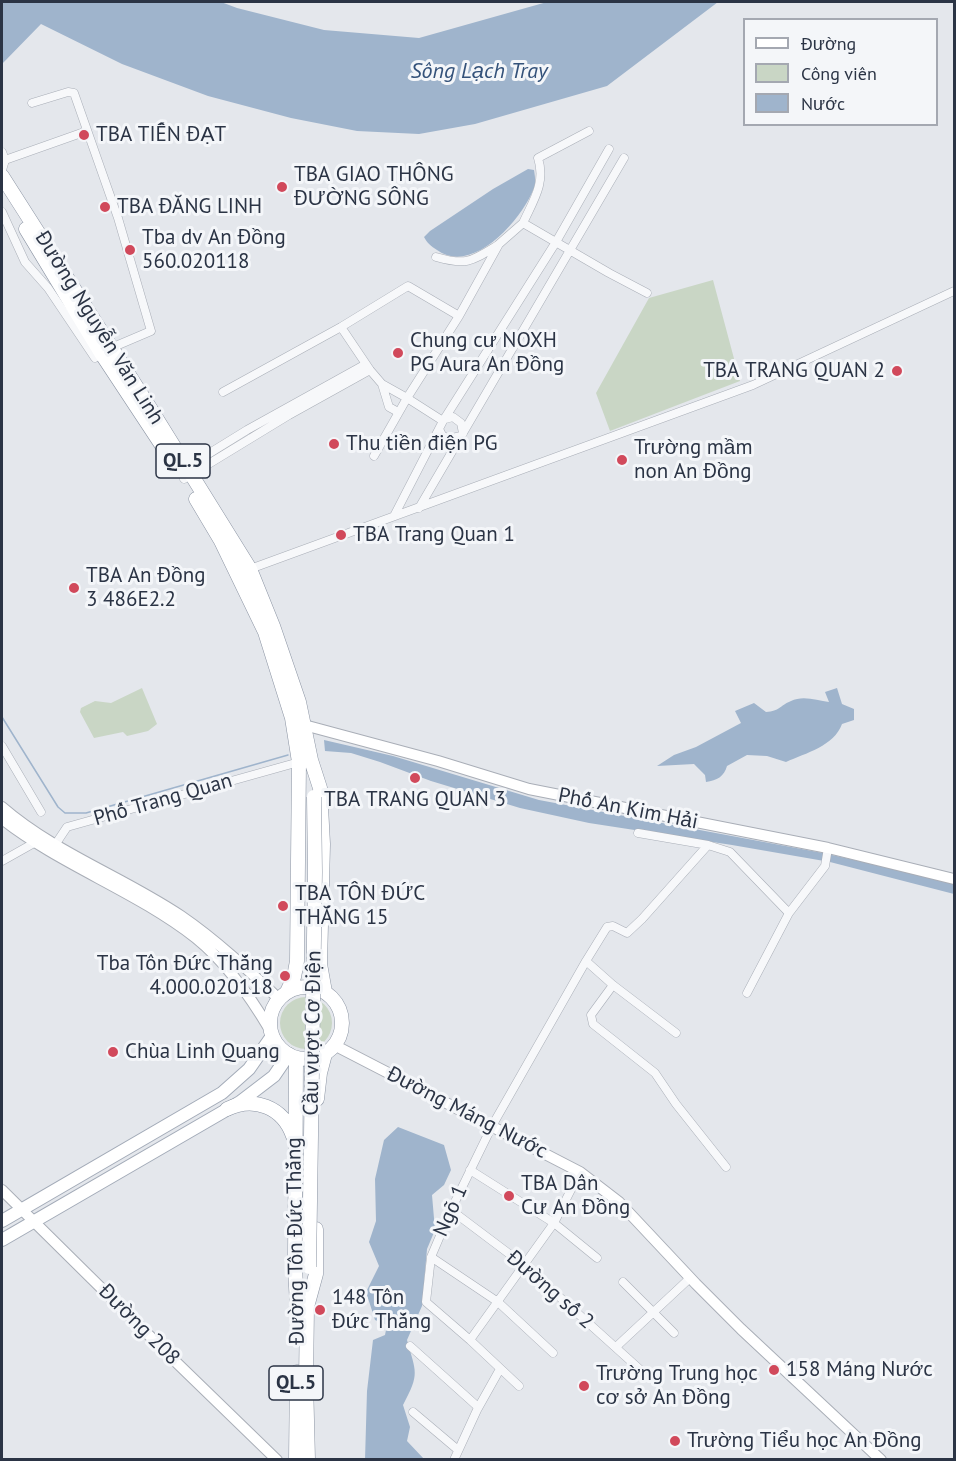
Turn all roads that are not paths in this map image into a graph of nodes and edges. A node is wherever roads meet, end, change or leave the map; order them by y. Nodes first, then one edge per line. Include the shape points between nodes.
1 (32, 103) dead end
2 (87, 131) junction
3 (589, 131) dead end
4 (609, 149) dead end
5 (2, 152) edge
6 (624, 158) dead end
7 (6, 160) junction
8 (2, 170) edge
9 (3, 183) edge
10 (2, 212) edge
11 (523, 223) junction
12 (556, 242) junction
13 (500, 244) junction
14 (571, 250) junction
15 (436, 256) dead end
16 (954, 291) edge
17 (647, 293) dead end
18 (459, 316) junction
19 (341, 327) junction
20 (111, 348) junction
21 (95, 358) dead end
22 (368, 367) junction
23 (382, 384) junction
24 (223, 392) dead end
25 (406, 398) junction
26 (398, 412) junction
27 (443, 423) junction
28 (462, 435) junction
29 (374, 456) dead end
30 (185, 473) junction
31 (418, 508) junction
32 (394, 516) junction
33 (250, 569) junction
34 (304, 725) junction
35 (2, 746) edge
36 (305, 761) junction
37 (2, 807) edge
38 (41, 812) dead end
39 (2, 819) edge
40 (638, 833) dead end
41 (34, 843) junction
42 (55, 845) junction
43 (708, 845) junction
44 (828, 850) junction
45 (2, 861) edge
46 (954, 879) edge
47 (789, 913) junction
48 (586, 961) junction
49 (613, 985) junction
50 (326, 992) junction
51 (747, 993) dead end
52 (283, 995) junction
53 (271, 1033) junction
54 (676, 1033) dead end
55 (330, 1049) junction
56 (293, 1056) junction
57 (227, 1109) junction
58 (192, 1110) junction
59 (201, 1124) junction
60 (492, 1126) junction
61 (294, 1142) junction
62 (726, 1167) dead end
63 (470, 1170) junction
64 (580, 1172) junction
65 (2, 1190) edge
66 (22, 1208) junction
67 (451, 1210) junction
68 (2, 1221) edge
69 (34, 1221) junction
70 (554, 1223) junction
71 (2, 1240) edge
72 (431, 1257) junction
73 (597, 1258) dead end
74 (524, 1265) junction
75 (690, 1278) junction
76 (623, 1282) dead end
77 (498, 1302) junction
78 (303, 1306) junction
79 (653, 1312) junction
80 (674, 1333) dead end
81 (470, 1340) junction
82 (410, 1346) dead end
83 (616, 1347) junction
84 (553, 1353) dead end
85 (500, 1369) junction
86 (645, 1374) dead end
87 (519, 1386) dead end
88 (478, 1407) junction
89 (413, 1412) dead end
90 (458, 1450) junction
91 (277, 1460) edge
92 (296, 1460) edge
93 (308, 1460) edge
94 (454, 1460) edge
95 (881, 1460) edge

1 - 2 street via 74,93
2 - 7 street
2 - 20 street via 118,218 151,331
3 - 11 street via 538,158 541,183
4 - 12 street
5 - 7 street
6 - 14 street
7 - 8 street
9 - 20 highway, Đường Nguyễn Văn Linh / QL.5
9 - 30 highway, Đường Nguyễn Văn Linh / QL.5 via 101,353
10 - 21 street via 26,262
11 - 12 street
11 - 13 street
12 - 14 street
12 - 27 street
13 - 15 street via 467,262
13 - 18 street
14 - 17 street
14 - 28 street
16 - 31 street via 753,385
18 - 19 street via 408,286
18 - 25 street
19 - 22 street
19 - 24 street
20 - 30 highway, Đường Nguyễn Văn Linh / QL.5
22 - 23 street
22 - 30 street
23 - 25 street
23 - 26 street via 389,407
25 - 26 street
25 - 27 street
26 - 29 street
27 - 28 street via 453,417 461,423
27 - 28 street via 442,435 448,439
27 - 32 street
28 - 31 street
30 - 33 highway, Đường Nguyễn Văn Linh / QL.5
30 - 36 highway, Đường Nguyễn Văn Linh / QL.5 via 265,632
31 - 32 street
32 - 33 street
33 - 34 highway, Đường Nguyễn Văn Linh / QL.5 via 287,663
34 - 36 highway, Đường Nguyễn Văn Linh / QL.5
34 - 44 main road, Phố An Kim Hải via 575,800
35 - 38 street
36 - 42 street, Phố Trang Quan via 67,827
36 - 50 highway, Đường Nguyễn Văn Linh / QL.5 via 318,780 322,816 320,964
36 - 52 highway, Đường Nguyễn Văn Linh / QL.5 via 297,961 294,977
36 - 78 highway, Cầu vượt Cơ Điện, bridge via 315,872
37 - 42 main road
39 - 41 main road
40 - 43 street
41 - 42 street
41 - 45 street
41 - 53 main road via 198,940 241,984
42 - 52 main road via 182,916
43 - 47 street via 730,852
43 - 48 street, Ngõ 1 via 627,933 607,927
44 - 46 main road, Phố An Kim Hải
44 - 47 street via 825,863
47 - 51 street
48 - 49 street
48 - 60 street, Ngõ 1
49 - 54 street
49 - 62 street via 591,1015 593,1024 655,1073
50 - 52 highway via 309,987
50 - 55 highway via 342,1016 340,1034
52 - 53 highway via 271,1013
53 - 56 highway via 279,1047
53 - 58 main road via 249,1069 236,1082
55 - 56 highway via 313,1058
55 - 60 main road, Đường Máng Nước
55 - 78 highway, Đường Tôn Đức Thắng via 320,1073 318,1094 315,1274
56 - 57 main road via 274,1076
56 - 61 highway, Đường Tôn Đức Thắng
57 - 59 main road
57 - 61 highway via 244,1104 268,1107 284,1119
58 - 59 main road via 203,1113
58 - 66 main road
59 - 69 main road
60 - 63 street, Ngõ 1
60 - 64 main road, Đường Máng Nước
61 - 78 highway, Đường Tôn Đức Thắng via 295,1278
63 - 67 street, Ngõ 1
63 - 70 street
64 - 70 street
64 - 75 main road, Đường Máng Nước via 619,1202
65 - 66 main road, Đường 208
66 - 68 main road
66 - 69 main road, Đường 208
67 - 72 street, Ngõ 1
67 - 74 street, Đường số 2
69 - 71 main road
69 - 91 main road, Đường 208
70 - 73 street
70 - 74 street
72 - 77 street
72 - 81 street, Ngõ 1 via 426,1302
74 - 77 street
74 - 83 street, Đường số 2
75 - 79 street
75 - 95 main road, Đường Máng Nước
76 - 79 street
77 - 81 street
77 - 84 street
78 - 92 highway, Đường Tôn Đức Thắng / QL.5
78 - 93 highway, Đường Tôn Đức Thắng / QL.5
79 - 80 street
79 - 83 street
81 - 85 street
82 - 88 street
83 - 86 street, Đường số 2
85 - 87 street
85 - 88 street
88 - 90 street
89 - 90 street
90 - 94 street

